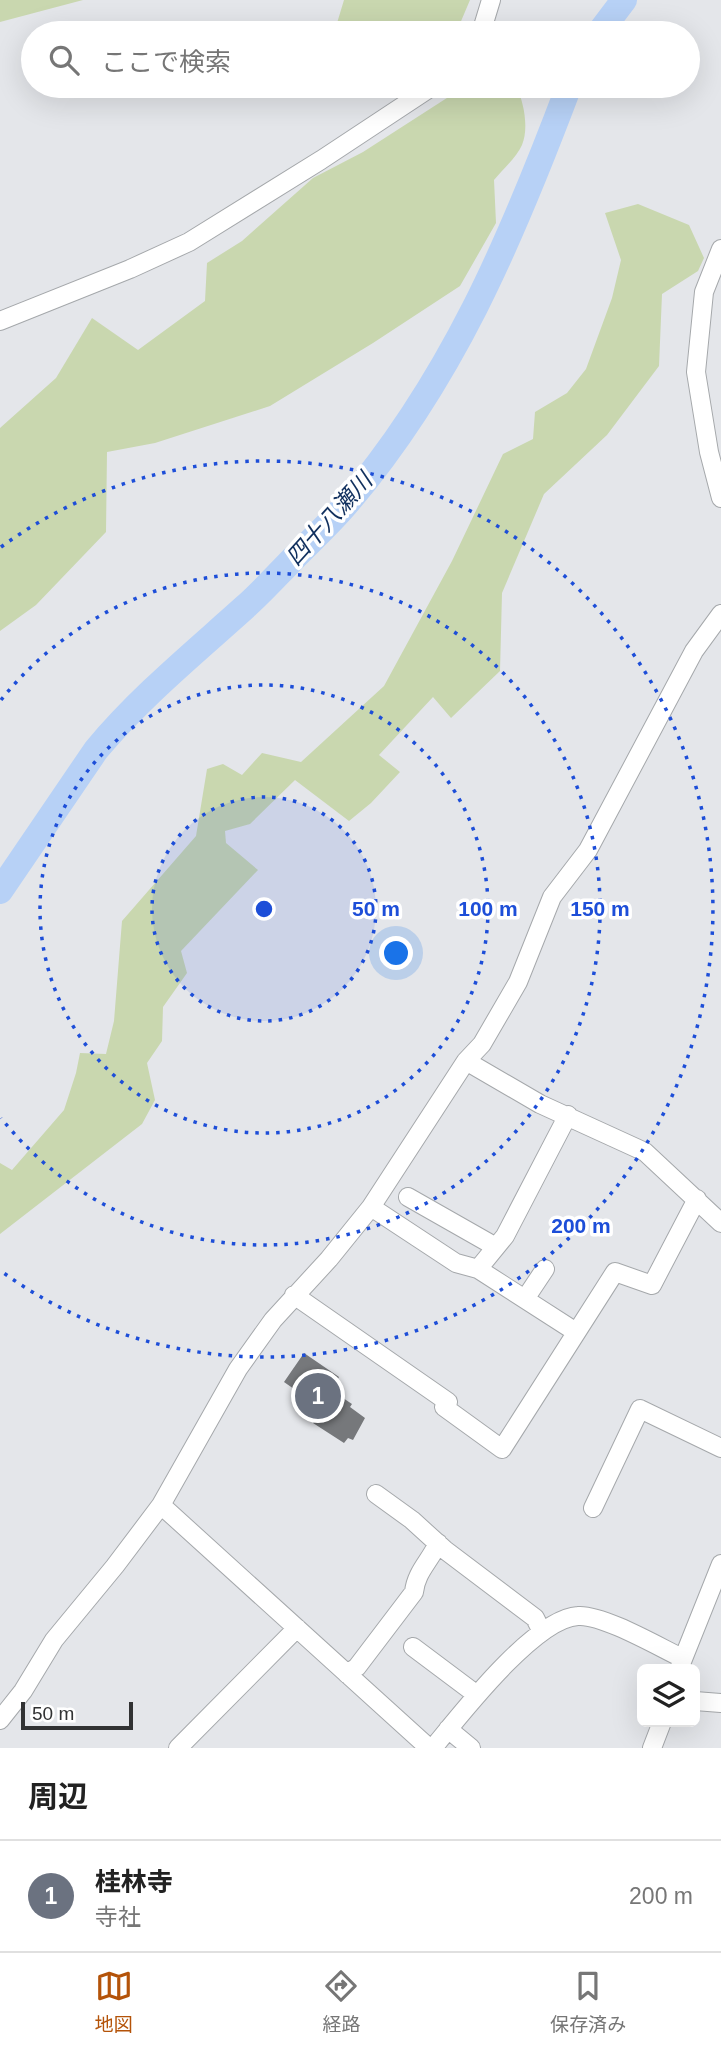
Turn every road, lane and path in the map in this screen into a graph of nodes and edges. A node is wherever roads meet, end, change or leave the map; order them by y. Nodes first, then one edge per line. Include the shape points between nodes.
1 (491, 0) edge
2 (485, 21) edge
3 (415, 98) edge
4 (721, 249) edge
5 (0, 321) edge
6 (721, 498) edge
7 (721, 614) edge
8 (466, 1061) junction
9 (568, 1115) junction
10 (408, 1197) dead end
11 (697, 1199) junction
12 (371, 1207) junction
13 (721, 1223) edge
14 (496, 1247) junction
15 (478, 1269) junction
16 (545, 1269) dead end
17 (294, 1295) junction
18 (525, 1299) junction
19 (576, 1332) junction
20 (721, 1448) edge
21 (376, 1494) dead end
22 (161, 1505) junction
23 (593, 1508) dead end
24 (438, 1543) junction
25 (721, 1564) edge
26 (297, 1628) junction
27 (541, 1630) junction
28 (425, 1651) dead end
29 (681, 1664) edge
30 (347, 1674) junction
31 (477, 1695) junction
32 (700, 1701) edge
33 (721, 1703) edge
34 (0, 1720) edge
35 (660, 1727) edge
36 (448, 1729) junction
37 (178, 1748) edge
38 (431, 1748) edge
39 (471, 1748) edge
40 (652, 1748) edge

1 - 2 street
3 - 5 street via 189,242
4 - 6 street via 704,292 696,372
7 - 8 street via 694,651 588,850 552,897 518,982 482,1044
8 - 9 street
8 - 12 street
9 - 11 street via 645,1152
9 - 14 street via 530,1192
10 - 14 street
11 - 13 street
11 - 19 street via 652,1285 615,1272
12 - 15 street via 456,1263
12 - 17 street
14 - 15 street
15 - 18 street
16 - 18 street
17 - 19 street via 447,1402 444,1407 502,1449
17 - 22 street via 238,1369
18 - 19 street
20 - 23 street via 640,1409
21 - 24 street
22 - 26 street
22 - 34 street via 54,1640
24 - 27 street via 535,1618
24 - 30 street via 415,1578 414,1592
25 - 29 street
26 - 30 street
26 - 37 street
27 - 29 street via 576,1615 591,1617 628,1632
27 - 31 street
28 - 31 street
30 - 38 street
31 - 36 street
32 - 33 street
35 - 40 street
36 - 38 street
36 - 39 street

